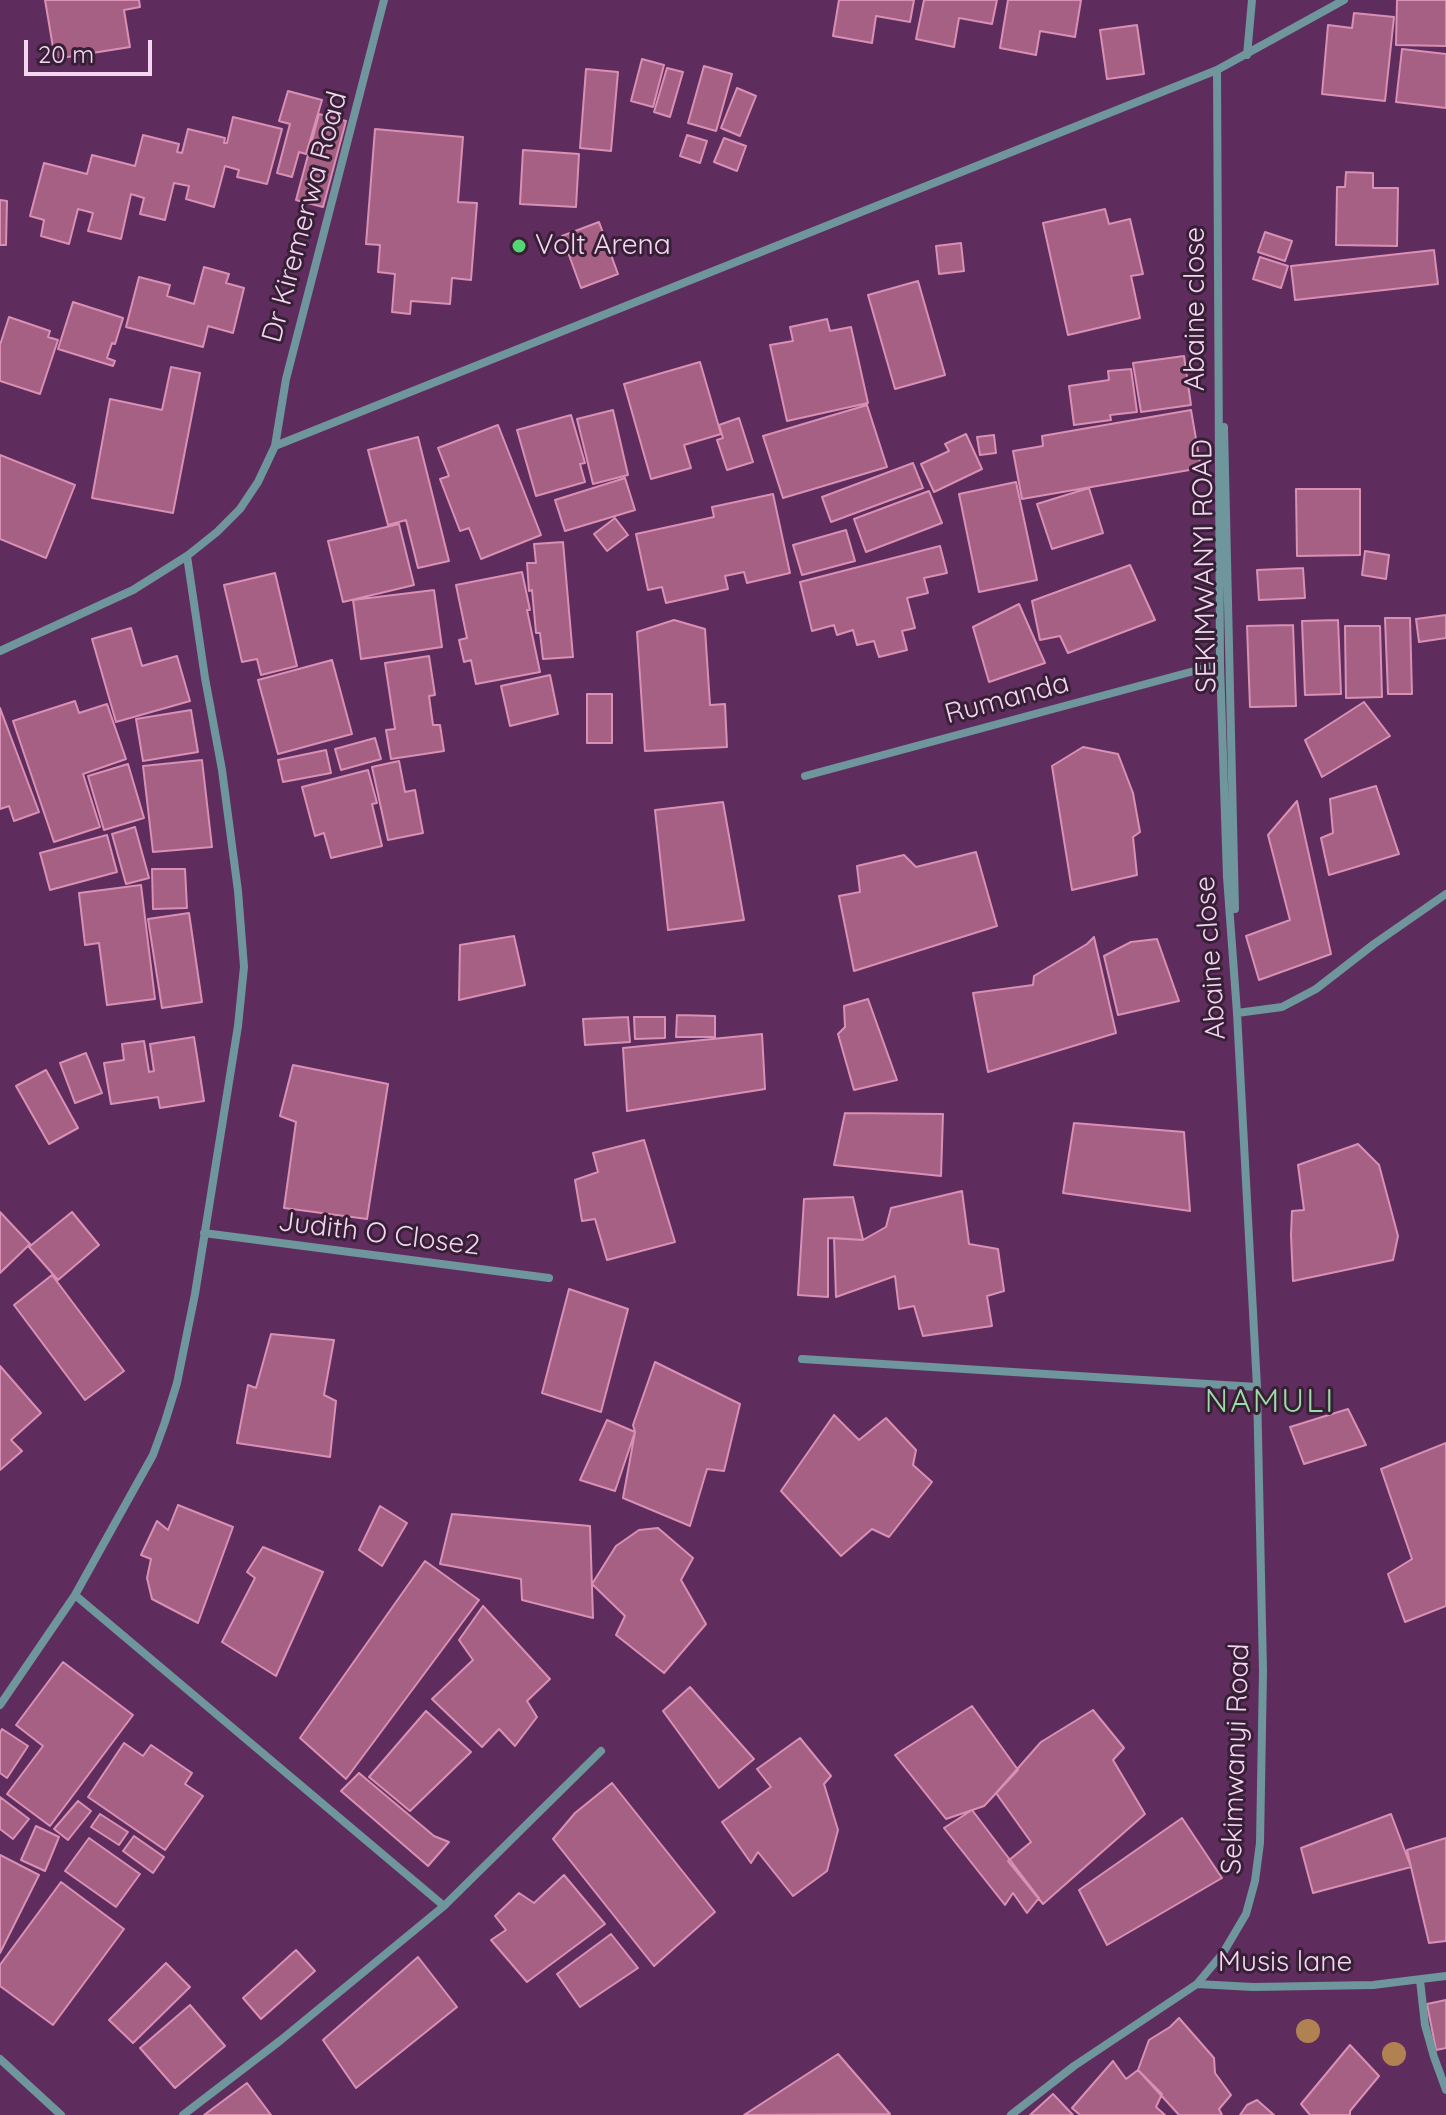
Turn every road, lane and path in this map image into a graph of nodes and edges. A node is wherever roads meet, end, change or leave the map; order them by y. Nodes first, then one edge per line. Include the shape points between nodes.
1 (384, 0) edge
2 (1252, 0) edge
3 (1344, 0) edge
4 (1247, 55) junction
5 (1217, 70) junction
6 (275, 446) junction
7 (187, 556) junction
8 (0, 651) edge
9 (1220, 664) junction
10 (805, 776) dead end
11 (1446, 894) edge
12 (1237, 1013) junction
13 (204, 1233) junction
14 (549, 1278) dead end
15 (802, 1359) dead end
16 (1257, 1387) junction
17 (75, 1595) junction
18 (0, 1705) edge
19 (601, 1751) dead end
20 (444, 1906) junction
21 (1446, 1976) edge
22 (1420, 1980) junction
23 (1197, 1984) junction
24 (0, 2059) edge
25 (1446, 2090) edge
26 (61, 2115) edge
27 (183, 2115) edge
28 (1011, 2115) edge

1 - 6 street, Dr Kiremerwa Road via 286,379
2 - 4 street
3 - 4 street
4 - 5 street
5 - 6 street
5 - 9 street, Abaine close
5 - 12 street, SEKIMWANYI ROAD
6 - 7 street, Dr Kiremerwa Road via 240,509
7 - 8 street, Dr Kiremerwa Road via 133,590
7 - 13 street via 232,844 244,967
9 - 10 street, Rumanda
9 - 12 street, Abaine close
11 - 12 street via 1316,989 1282,1007
12 - 16 street, Abaine close
13 - 14 street, Judith O Close2
13 - 17 street via 186,1341 165,1422 153,1455
15 - 16 street
16 - 23 street, Sekimwanyi Road via 1263,1671 1260,1843 1246,1914
17 - 18 street
17 - 20 street
19 - 20 street
20 - 27 street
21 - 22 street, Musis lane
22 - 23 street, Musis lane via 1373,1985
22 - 25 street via 1425,2025
23 - 28 street, Sekimwanyi Road
24 - 26 street

